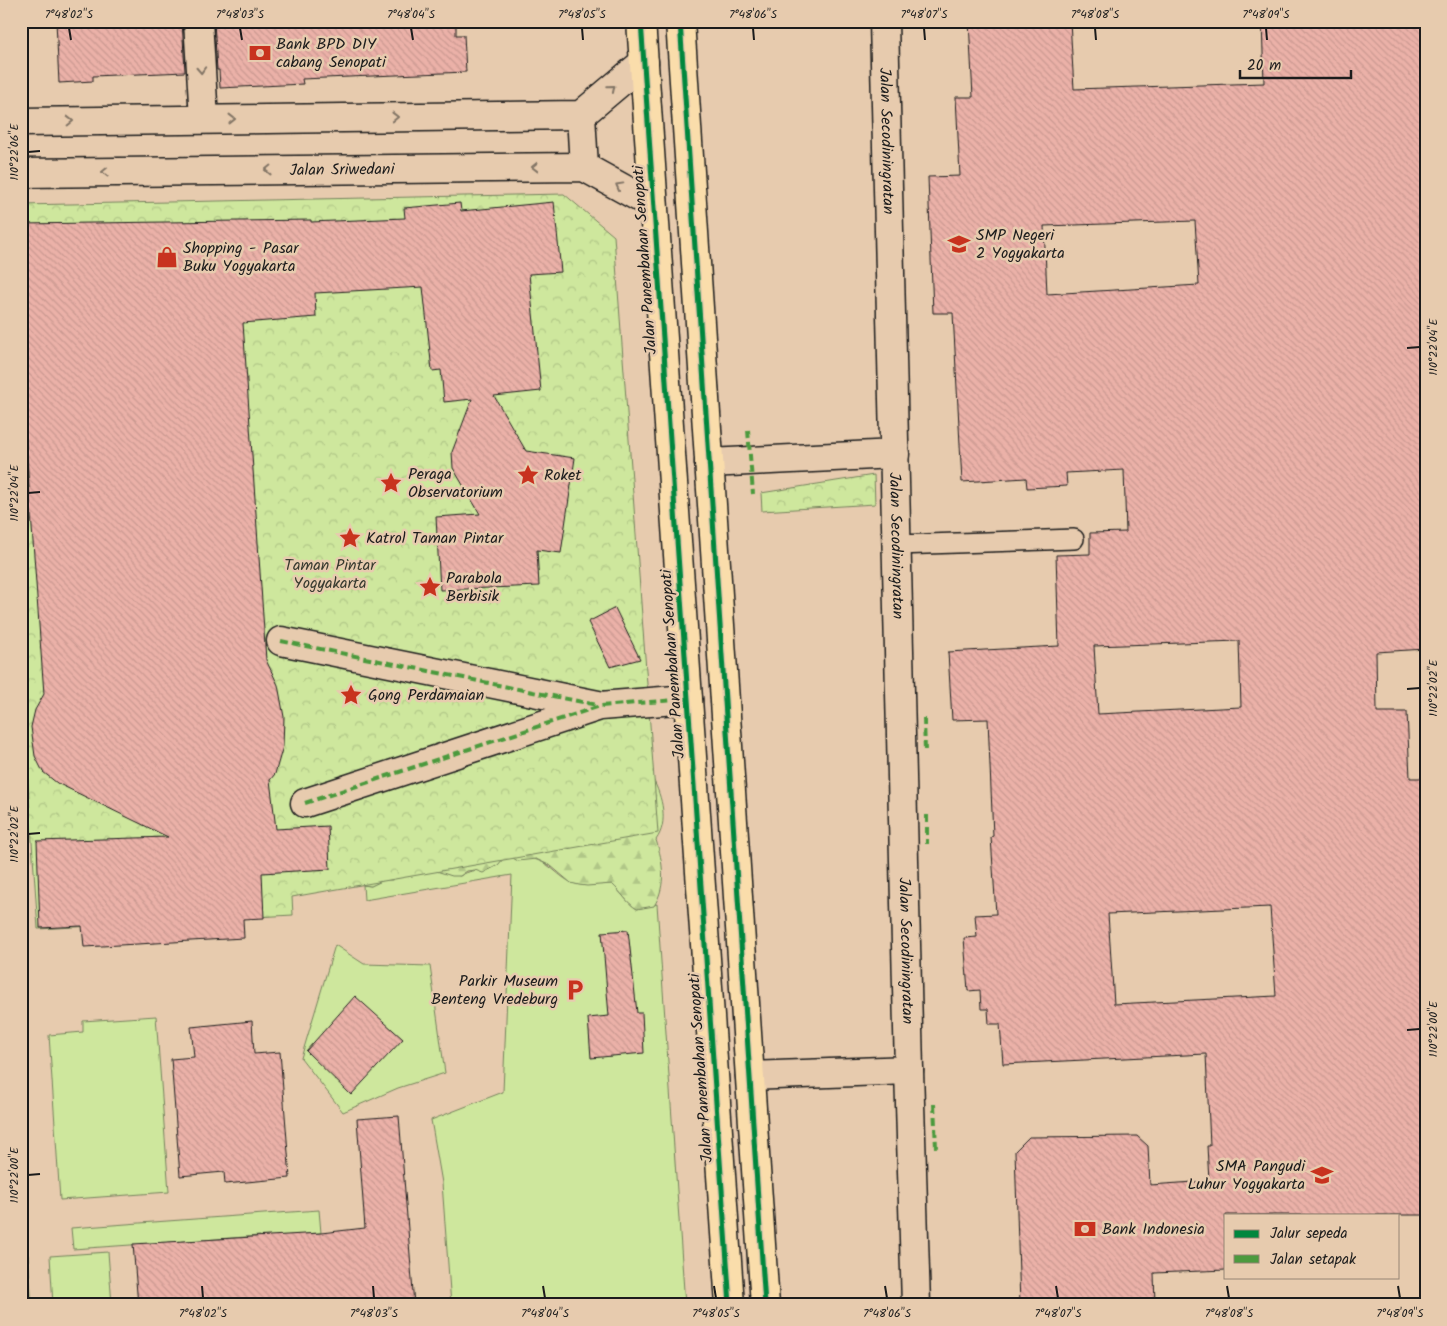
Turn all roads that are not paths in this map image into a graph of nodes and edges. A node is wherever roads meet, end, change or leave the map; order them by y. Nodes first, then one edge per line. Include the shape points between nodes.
1 (198, 21) edge
2 (641, 21) edge
3 (680, 21) edge
4 (884, 21) edge
5 (644, 62) junction
6 (581, 115) junction
7 (204, 119) junction
8 (21, 122) edge
9 (584, 166) junction
10 (21, 173) edge
11 (653, 205) junction
12 (895, 454) junction
13 (709, 463) junction
14 (1074, 539) dead end
15 (897, 545) junction
16 (280, 641) dead end
17 (688, 699) junction
18 (600, 706) junction
19 (305, 804) dead end
20 (909, 1070) junction
21 (750, 1076) junction
22 (730, 1305) edge
23 (765, 1305) edge
24 (916, 1305) edge

1 -> 7 street
2 - 5 main road, Jalan Panembahan Senopati
3 - 13 main road
4 - 12 street, Jalan Secodiningratan
6 -> 5 street
5 - 11 main road, Jalan Panembahan Senopati
7 -> 6 street
6 - 9 street
8 -> 7 street
9 -> 10 street, Jalan Sriwedani
11 -> 9 street
11 - 17 main road, Jalan Panembahan Senopati
12 - 13 street
12 - 15 street, Jalan Secodiningratan
13 - 21 main road
14 - 15 lane
15 - 20 street, Jalan Secodiningratan
16 - 18 street
17 - 18 street
17 - 22 main road, Jalan Panembahan Senopati
18 - 19 street
20 - 21 street
20 - 24 street, Jalan Secodiningratan
21 - 23 main road

